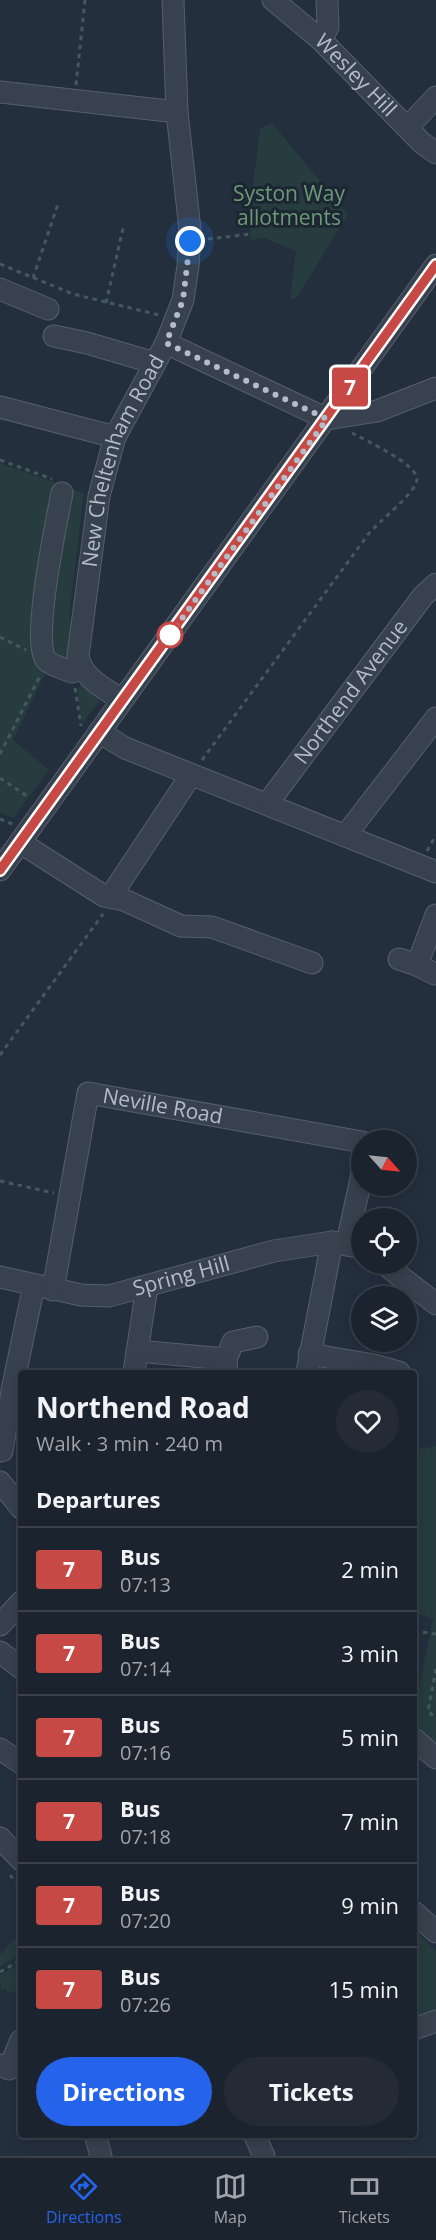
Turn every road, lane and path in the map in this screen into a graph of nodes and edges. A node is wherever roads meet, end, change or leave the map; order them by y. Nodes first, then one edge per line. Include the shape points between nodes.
1 (85, 0) edge
2 (173, 0) edge
3 (273, 0) edge
4 (327, 0) edge
5 (321, 40) junction
6 (0, 92) edge
7 (436, 97) edge
8 (75, 101) junction
9 (177, 112) junction
10 (408, 127) junction
11 (436, 153) edge
12 (58, 204) dead end
13 (124, 224) dead end
14 (251, 234) dead end
15 (190, 241) junction
16 (0, 264) edge
17 (436, 265) edge
18 (33, 278) junction
19 (0, 289) edge
20 (106, 303) junction
21 (48, 309) dead end
22 (176, 319) junction
23 (54, 336) dead end
24 (166, 343) junction
25 (155, 363) junction
26 (436, 388) edge
27 (0, 407) edge
28 (327, 419) junction
29 (114, 437) junction
30 (0, 460) edge
31 (58, 486) joint
32 (436, 584) edge
33 (76, 670) junction
34 (40, 674) dead end
35 (122, 700) junction
36 (436, 718) edge
37 (99, 732) junction
38 (85, 751) junction
39 (0, 754) edge
40 (191, 775) junction
41 (0, 778) edge
42 (267, 804) junction
43 (44, 807) junction
44 (345, 836) junction
45 (21, 843) junction
46 (0, 870) edge
47 (436, 872) edge
48 (112, 898) junction
49 (436, 915) edge
50 (312, 963) dead end
51 (417, 966) edge
52 (0, 1055) edge
53 (351, 1140) edge
54 (0, 1180) edge
55 (357, 1196) edge
56 (69, 1197) junction
57 (347, 1244) edge
58 (397, 1274) edge
59 (0, 1277) edge
60 (44, 1287) junction
61 (147, 1287) junction
62 (436, 1304) edge
63 (257, 1337) dead end
64 (137, 1351) junction
65 (308, 1364) edge
66 (227, 1366) edge
67 (134, 1370) edge
68 (392, 1370) edge
69 (3, 1451) dead end
70 (0, 1482) edge
71 (18, 1504) edge
72 (18, 1605) edge
73 (0, 1625) edge
74 (417, 1631) edge
75 (436, 1634) edge
76 (0, 1652) edge
77 (18, 1666) edge
78 (436, 1669) edge
79 (436, 1719) edge
80 (417, 1742) edge
81 (0, 1749) edge
82 (436, 1758) edge
83 (18, 1760) edge
84 (0, 1838) edge
85 (18, 1857) edge
86 (417, 1915) edge
87 (436, 1932) edge
88 (18, 1962) edge
89 (0, 1972) edge
90 (436, 2021) edge
91 (417, 2028) edge
92 (18, 2045) edge
93 (4, 2067) edge
94 (96, 2138) edge
95 (256, 2138) edge
96 (101, 2156) edge
97 (264, 2156) edge

1 - 8 path
2 - 9 street, New Cheltenham Road
3 - 5 street, Wesley Hill
4 - 5 street via 328,27
5 - 10 street, Wesley Hill
6 - 8 street
7 - 10 street
8 - 9 street
9 - 15 street, New Cheltenham Road
10 - 11 street, Wesley Hill
12 - 18 path
13 - 20 path
14 - 15 path
15 - 22 street, New Cheltenham Road via 183,300
16 - 18 path
17 - 28 street
18 - 20 path
19 - 21 street
20 - 22 path
22 - 24 street, New Cheltenham Road
23 - 25 street
24 - 25 street, New Cheltenham Road
24 - 28 street
25 - 29 street, New Cheltenham Road
26 - 28 street via 377,411
27 - 29 street
28 - 35 street
28 - 40 path via 407,464 415,471 417,480 413,489 370,531
29 - 33 street, New Cheltenham Road via 99,496
30 - 31 path
31 - 33 street via 41,616 41,650 47,661
32 - 42 street, Northend Avenue
33 - 35 street
33 - 38 path
34 - 39 path
35 - 37 street
36 - 44 street
37 - 38 street
37 - 40 street via 125,748
38 - 43 street
40 - 42 street
40 - 48 street
41 - 43 path
42 - 44 street
43 - 45 street
44 - 47 street
45 - 46 street
45 - 48 street via 88,887
48 - 50 street via 180,926 212,927
48 - 52 path
49 - 51 street
53 - 56 street, Neville Road via 88,1093
54 - 56 path
55 - 57 street
56 - 60 street, Neville Road
57 - 61 street, Spring Hill via 274,1251
57 - 65 street
58 - 62 street
59 - 60 street, Spring Hill
60 - 61 street, Spring Hill via 109,1296
60 - 69 street, Neville Road via 12,1385
61 - 64 street
63 - 66 street via 233,1342
64 - 66 street
64 - 67 street
65 - 68 street via 374,1365
70 - 71 street
72 - 73 street
74 - 75 path
76 - 77 street
78 - 79 path via 428,1711
80 - 82 street
81 - 83 street
84 - 85 street
86 - 87 street
88 - 89 path
90 - 91 street
92 - 93 street
94 - 96 street
95 - 97 street

